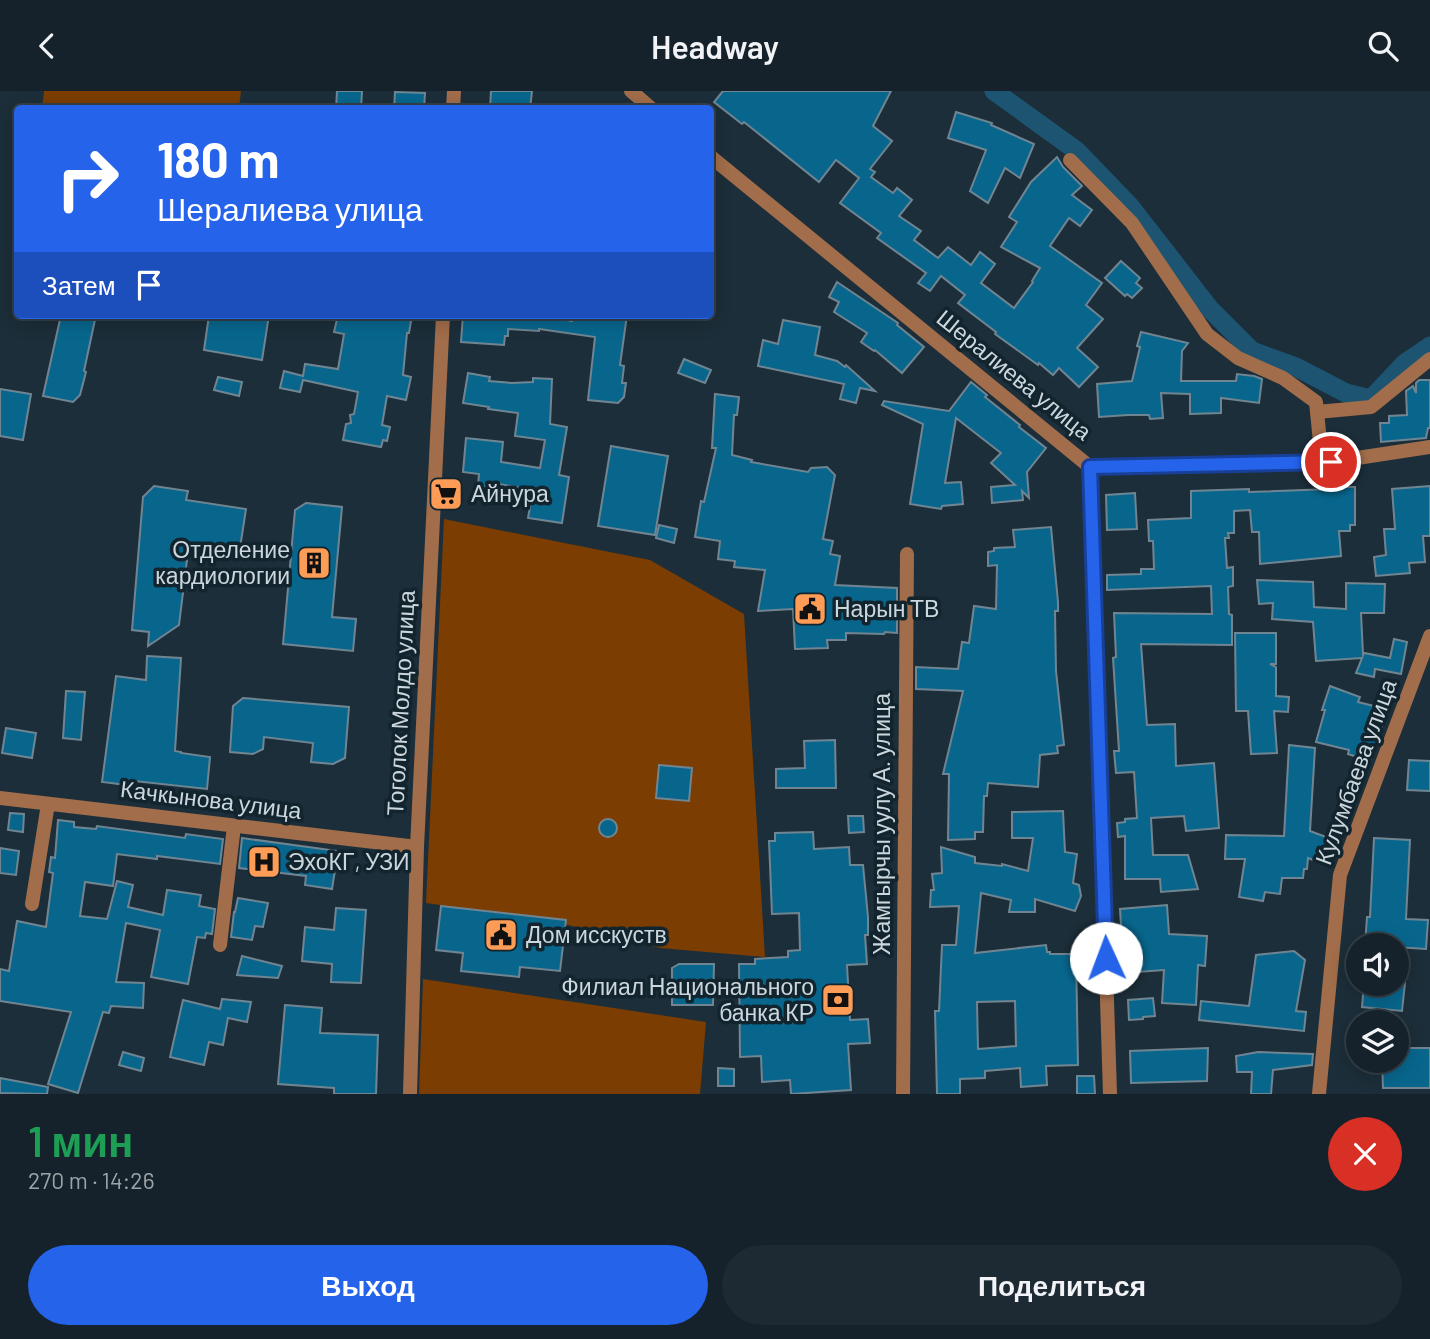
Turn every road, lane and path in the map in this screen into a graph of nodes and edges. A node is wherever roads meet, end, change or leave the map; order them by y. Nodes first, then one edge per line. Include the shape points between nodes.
1 (631, 91) edge
2 (647, 105) edge
3 (714, 159) edge
4 (1070, 160) dead end
5 (443, 319) edge
6 (1430, 359) edge
7 (1317, 412) junction
8 (1430, 447) edge
9 (1322, 462) junction
10 (1090, 467) junction
11 (907, 554) dead end
12 (1430, 636) edge
13 (0, 798) edge
14 (48, 804) junction
15 (234, 826) junction
16 (417, 847) junction
17 (32, 904) dead end
18 (220, 944) dead end
19 (410, 1094) edge
20 (903, 1094) edge
21 (1110, 1094) edge
22 (1320, 1094) edge

1 - 2 street
3 - 10 street, Шералиева улица
4 - 7 street via 1132,223 1207,334 1238,358 1305,394 1316,402
5 - 16 street, Тоголок Молдо улица
6 - 7 street via 1371,407
7 - 9 street
8 - 9 street, Шералиева улица
9 - 10 street, Шералиева улица
10 - 21 street
11 - 20 street, Жамгырчы уулу А. улица
12 - 22 street, Кулумбаева улица via 1340,875
13 - 14 street, Качкынова улица
14 - 15 street, Качкынова улица
14 - 17 street
15 - 16 street, Качкынова улица
15 - 18 street
16 - 19 street, Тоголок Молдо улица

